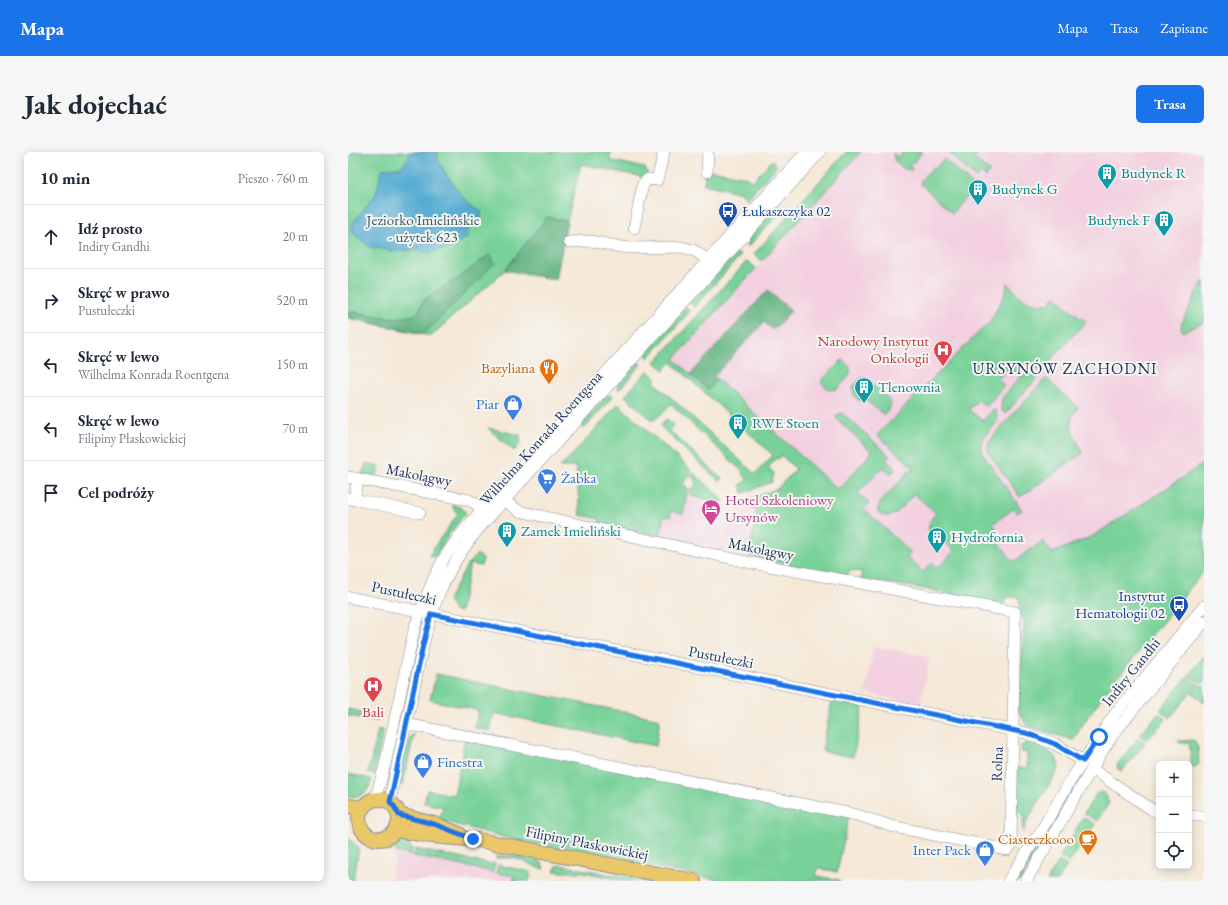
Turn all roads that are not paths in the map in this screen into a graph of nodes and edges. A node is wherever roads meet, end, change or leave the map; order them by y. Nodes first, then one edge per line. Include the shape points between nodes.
1 (664, 152) edge
2 (708, 152) edge
3 (806, 152) edge
4 (820, 152) edge
5 (707, 172) dead end
6 (634, 228) dead end
7 (569, 242) dead end
8 (708, 260) junction
9 (353, 478) edge
10 (351, 499) edge
11 (505, 501) junction
12 (483, 508) junction
13 (420, 513) dead end
14 (348, 597) edge
15 (1204, 606) edge
16 (420, 612) junction
17 (1015, 612) joint
18 (431, 614) junction
19 (1204, 622) edge
20 (406, 724) junction
21 (1013, 730) junction
22 (1083, 761) junction
23 (1092, 769) junction
24 (375, 800) junction
25 (390, 802) junction
26 (348, 806) edge
27 (363, 808) junction
28 (1156, 812) edge
29 (399, 815) junction
30 (1192, 816) edge
31 (1204, 816) edge
32 (354, 822) edge
33 (396, 830) junction
34 (473, 839) junction
35 (694, 881) edge
36 (1008, 881) edge
37 (1026, 881) edge

1 - 6 street via 658,180 648,179 643,184
2 - 5 street
3 - 8 street, Wilhelma Konrada Roentgena
4 - 11 street, Wilhelma Konrada Roentgena
7 - 8 street via 591,241 631,248 682,247 695,251
8 - 12 street, Wilhelma Konrada Roentgena
9 - 10 street
9 - 12 street, Makolągwy via 469,500
10 - 13 street
11 - 17 street, Makolągwy via 519,511 747,562
11 - 18 street, Wilhelma Konrada Roentgena via 461,553 444,582
12 - 16 street, Wilhelma Konrada Roentgena via 445,557
14 - 16 street, Pustułeczki
15 - 22 street, Indiry Gandhi via 1116,714
16 - 18 street, Pustułeczki
16 - 24 street, Wilhelma Konrada Roentgena via 384,771
17 - 21 street, Rolna
18 - 20 street, Wilhelma Konrada Roentgena
18 - 21 street, Pustułeczki
19 - 23 street, Indiry Gandhi via 1115,732
20 - 21 street, Rolna via 857,815 891,826 1007,850 1011,845
20 - 25 street, Wilhelma Konrada Roentgena
21 - 22 street, Pustułeczki via 1050,742
22 - 36 street, Indiry Gandhi
23 - 28 street
23 - 37 street, Indiry Gandhi
24 - 25 main road
24 - 27 main road
25 - 29 main road
26 - 27 main road
27 - 32 main road via 359,818
29 - 33 main road
29 - 34 main road, Filipiny Płaskowickiej via 434,824
30 - 31 street
32 - 33 main road via 375,839 388,838
33 - 34 main road, Filipiny Płaskowickiej
34 - 35 main road, Filipiny Płaskowickiej

